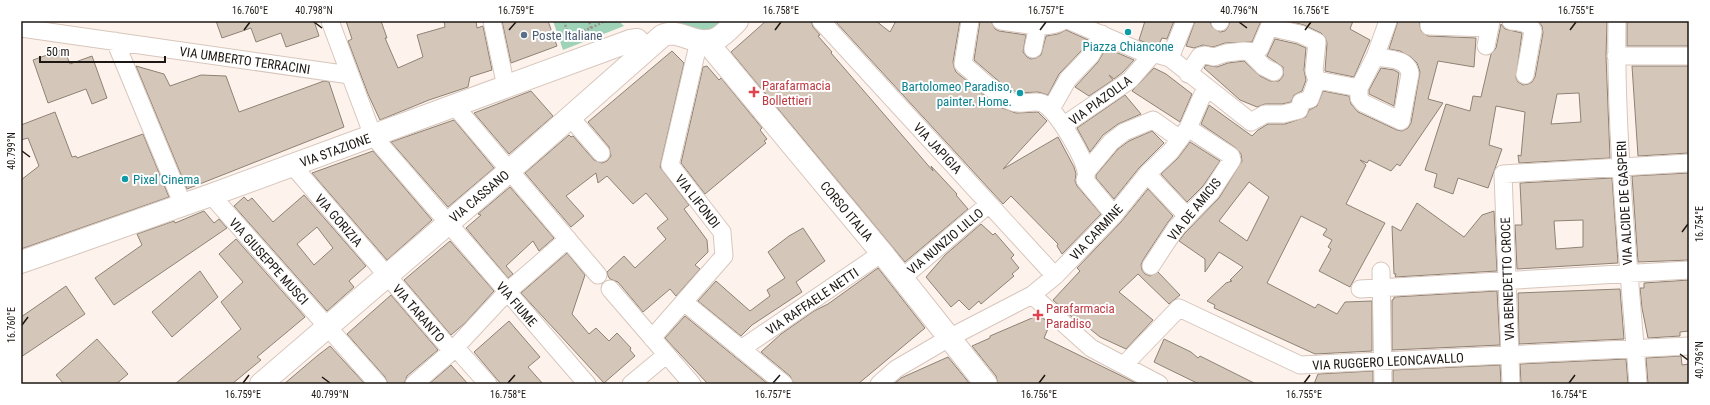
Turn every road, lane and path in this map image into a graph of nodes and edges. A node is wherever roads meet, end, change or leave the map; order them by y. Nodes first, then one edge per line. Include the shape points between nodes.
1 (330, 21) edge
2 (492, 21) edge
3 (564, 21) edge
4 (588, 21) edge
5 (737, 21) edge
6 (821, 21) edge
7 (970, 21) edge
8 (1001, 21) edge
9 (1063, 21) edge
10 (1070, 21) edge
11 (1184, 21) edge
12 (1388, 21) edge
13 (1429, 21) edge
14 (1511, 21) edge
15 (1617, 21) edge
16 (603, 22) dead end
17 (1038, 25) junction
18 (1491, 25) edge
19 (21, 28) edge
20 (591, 28) junction
21 (1102, 34) junction
22 (115, 41) junction
23 (702, 41) junction
24 (1486, 46) dead end
25 (1033, 48) dead end
26 (645, 50) junction
27 (1250, 53) junction
28 (1151, 56) junction
29 (1616, 56) junction
30 (1689, 56) edge
31 (1375, 57) junction
32 (1170, 58) junction
33 (1274, 72) dead end
34 (1188, 74) junction
35 (350, 75) junction
36 (1525, 75) dead end
37 (1317, 80) junction
38 (506, 86) junction
39 (1206, 87) junction
40 (1359, 88) junction
41 (454, 105) junction
42 (1052, 109) junction
43 (570, 117) junction
44 (1064, 126) junction
45 (1184, 133) junction
46 (372, 136) junction
47 (601, 153) dead end
48 (1689, 163) edge
49 (293, 166) junction
50 (1622, 168) junction
51 (509, 171) junction
52 (1086, 172) junction
53 (1147, 174) junction
54 (211, 195) junction
55 (989, 204) junction
56 (183, 205) junction
57 (1114, 215) junction
58 (1187, 216) junction
59 (447, 223) junction
60 (568, 239) junction
61 (882, 253) junction
62 (21, 262) edge
63 (1151, 266) dead end
64 (1689, 270) edge
65 (1381, 271) dead end
66 (1628, 273) junction
67 (386, 275) junction
68 (598, 275) dead end
69 (1055, 276) junction
70 (902, 278) junction
71 (1508, 280) junction
72 (1382, 288) junction
73 (610, 289) dead end
74 (1360, 289) dead end
75 (507, 292) junction
76 (1032, 296) junction
77 (684, 302) junction
78 (328, 327) junction
79 (652, 338) junction
80 (949, 338) junction
81 (1689, 346) edge
82 (454, 349) junction
83 (741, 349) junction
84 (1635, 349) junction
85 (666, 355) junction
86 (1510, 355) junction
87 (1383, 361) junction
88 (1124, 365) junction
89 (633, 383) edge
90 (261, 384) edge
91 (378, 384) edge
92 (414, 384) edge
93 (488, 384) edge
94 (587, 384) edge
95 (692, 384) edge
96 (784, 384) edge
97 (879, 384) edge
98 (986, 384) edge
99 (1159, 384) edge
100 (1383, 384) edge
101 (1511, 384) edge
102 (1638, 384) edge

1 - 35 street
2 - 38 street
3 - 20 path via 570,33
4 - 20 path
5 - 23 main road via 719,37
6 - 55 street, VIA JAPIGIA
7 - 42 street via 963,64 1006,99 1018,104 1041,102
8 - 17 street
9 - 17 street via 1056,25
10 - 21 street
11 - 32 street
12 - 31 street
13 - 18 street via 1429,26 1452,28
14 - 36 street via 1531,26 1533,31
15 - 29 street, VIA ALCIDE DE GASPERI
16 - 20 path
17 - 25 street
18 - 24 street
19 - 22 street, VIA UMBERTO TERRACINI
21 - 28 street
21 - 42 street via 1090,55 1068,79
22 - 35 street, VIA UMBERTO TERRACINI
22 - 56 street
23 - 26 main road, VIA CASSANO via 666,33
23 - 61 main road, CORSO ITALIA
23 - 77 street, VIA LIFONDI via 670,165 722,232 724,256
26 - 38 main road, VIA STAZIONE via 636,40 630,41
26 - 43 main road, VIA CASSANO
27 - 33 street via 1264,67
27 - 34 street via 1226,53 1214,57 1205,54 1200,56
27 - 37 street via 1260,48 1268,27 1313,39 1317,42 1314,71
28 - 32 street via 1156,54
28 - 44 street, VIA PIAZOLLA via 1130,80
29 - 30 street
29 - 50 street, VIA ALCIDE DE GASPERI
31 - 40 street
31 - 40 street via 1404,63 1409,69 1401,121 1363,103 1359,98
32 - 34 street
34 - 39 street
35 - 46 street
37 - 39 street via 1310,99 1301,102 1298,110 1283,114 1264,114 1251,122
37 - 40 street
38 - 41 main road, VIA STAZIONE
39 - 45 street, VIA CARMINE
41 - 46 main road, VIA STAZIONE
41 - 51 street
42 - 44 street
43 - 47 street
43 - 51 main road, VIA CASSANO
44 - 52 street
45 - 52 street via 1153,120 1124,132 1111,142
45 - 53 street, VIA CARMINE via 1171,151
45 - 58 street, VIA DE AMICIS via 1232,158 1211,192
46 - 49 main road, VIA STAZIONE
46 - 59 street, VIA FIUME
48 - 50 street
49 - 54 main road, VIA STAZIONE
49 - 67 street, VIA GORIZIA
50 - 66 street, VIA ALCIDE DE GASPERI
50 - 71 street, VIA BENEDETTO CROCE via 1503,174
51 - 59 main road, VIA CASSANO
51 - 60 street
52 - 57 street via 1086,180
53 - 57 street, VIA CARMINE
53 - 58 street
54 - 56 main road, VIA STAZIONE
54 - 78 street, VIA GIUSEPPE MUSCI
55 - 69 street, VIA JAPIGIA
55 - 70 street, VIA NUNZIO LILLO
56 - 62 main road, VIA STAZIONE
57 - 69 street, VIA CARMINE
58 - 63 street, VIA DE AMICIS
59 - 67 main road, VIA CASSANO
59 - 75 street, VIA FIUME
60 - 68 street
60 - 75 street
61 - 70 main road, CORSO ITALIA
61 - 83 street, VIA RAFFAELE NETTI
64 - 66 street
65 - 72 street
66 - 71 street
66 - 84 street, VIA ALCIDE DE GASPERI
67 - 78 main road, VIA CASSANO
67 - 82 street, VIA TARANTO
69 - 76 street, VIA CARMINE
70 - 80 main road, CORSO ITALIA
71 - 72 street
71 - 86 street, VIA BENEDETTO CROCE
72 - 74 street
72 - 87 street
73 - 79 street
75 - 82 street
75 - 94 street, VIA FIUME
76 - 80 street, VIA CARMINE
76 - 88 street via 1091,348
77 - 79 street, VIA LIFONDI
77 - 83 street
78 - 90 main road, VIA CASSANO
78 - 91 street, VIA GIUSEPPE MUSCI
79 - 85 street
80 - 97 street, VIA CARMINE via 896,369
80 - 98 main road, CORSO ITALIA
81 - 84 street, VIA RUGGERO LEONCAVALLO
82 - 92 street
82 - 93 street, VIA TARANTO
83 - 96 street
84 - 86 street, VIA RUGGERO LEONCAVALLO
84 - 102 street, VIA ALCIDE DE GASPERI
85 - 89 street
85 - 95 street
86 - 87 street, VIA RUGGERO LEONCAVALLO
86 - 101 street, VIA BENEDETTO CROCE
87 - 88 street, VIA RUGGERO LEONCAVALLO via 1300,365 1179,308
87 - 100 street
88 - 99 street

